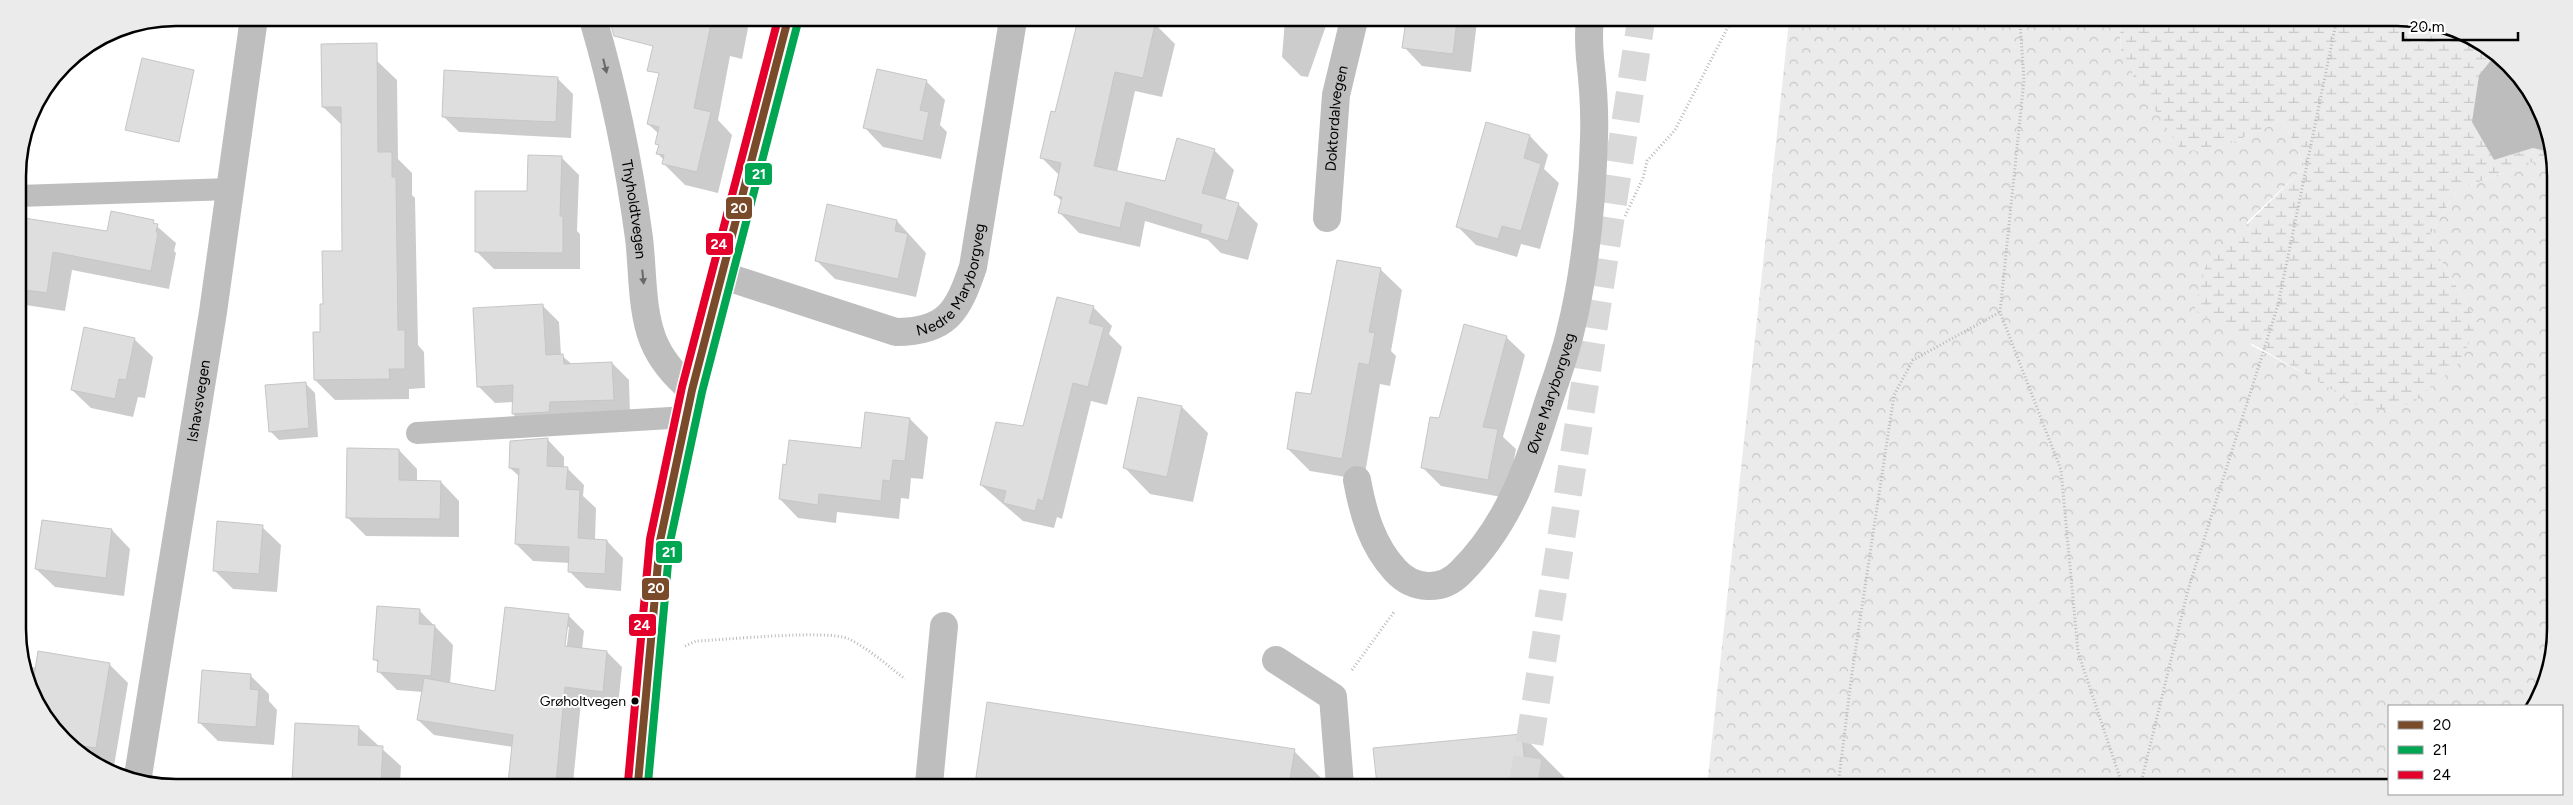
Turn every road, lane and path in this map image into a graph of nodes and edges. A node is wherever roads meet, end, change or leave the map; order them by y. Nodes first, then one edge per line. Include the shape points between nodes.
1 (1352, 26) edge
2 (1590, 26) edge
3 (1728, 26) edge
4 (2020, 26) edge
5 (2335, 26) edge
6 (253, 27) edge
7 (595, 27) edge
8 (786, 27) edge
9 (1012, 27) edge
10 (231, 189) junction
11 (27, 196) edge
12 (1327, 218) dead end
13 (1623, 222) dead end
14 (721, 275) junction
15 (2000, 312) junction
16 (692, 390) junction
17 (687, 417) junction
18 (417, 433) dead end
19 (1357, 480) dead end
20 (1416, 584) junction
21 (944, 626) dead end
22 (1276, 660) dead end
23 (649, 661) junction
24 (1332, 697) junction
25 (938, 698) junction
26 (138, 774) edge
27 (1339, 778) edge
28 (1839, 778) edge
29 (2120, 778) edge
30 (2142, 778) edge
31 (638, 779) edge
32 (930, 779) edge

1 - 12 street, Doktordalvegen via 1336,95
2 - 20 street, Øvre Maryborgveg via 1594,135 1590,222 1567,342 1532,454 1504,518 1480,552 1451,582 1431,586
3 - 13 path via 1675,130 1647,161 1643,178
4 - 15 path via 2024,80
5 - 30 path via 2278,305 2188,590
6 - 10 street, Ishavsvegen
7 -> 16 street, Thyholdtvegen via 630,179 653,339 675,374
8 - 14 street
9 - 14 street, Nedre Maryborgveg via 973,267 954,310 937,324 920,332 896,332
10 - 11 lane
10 - 26 street, Ishavsvegen
14 - 16 street
15 - 28 path via 1913,360 1894,395
15 - 29 path via 2062,470 2078,652
16 - 17 street
17 - 18 lane
17 - 23 street via 660,541
19 - 20 street via 1362,507 1379,550 1401,577
20 - 24 path
21 - 25 street
22 - 24 street
23 - 25 path via 696,641 826,635 847,638 875,655 906,681
23 - 31 street
24 - 27 street
25 - 32 street

